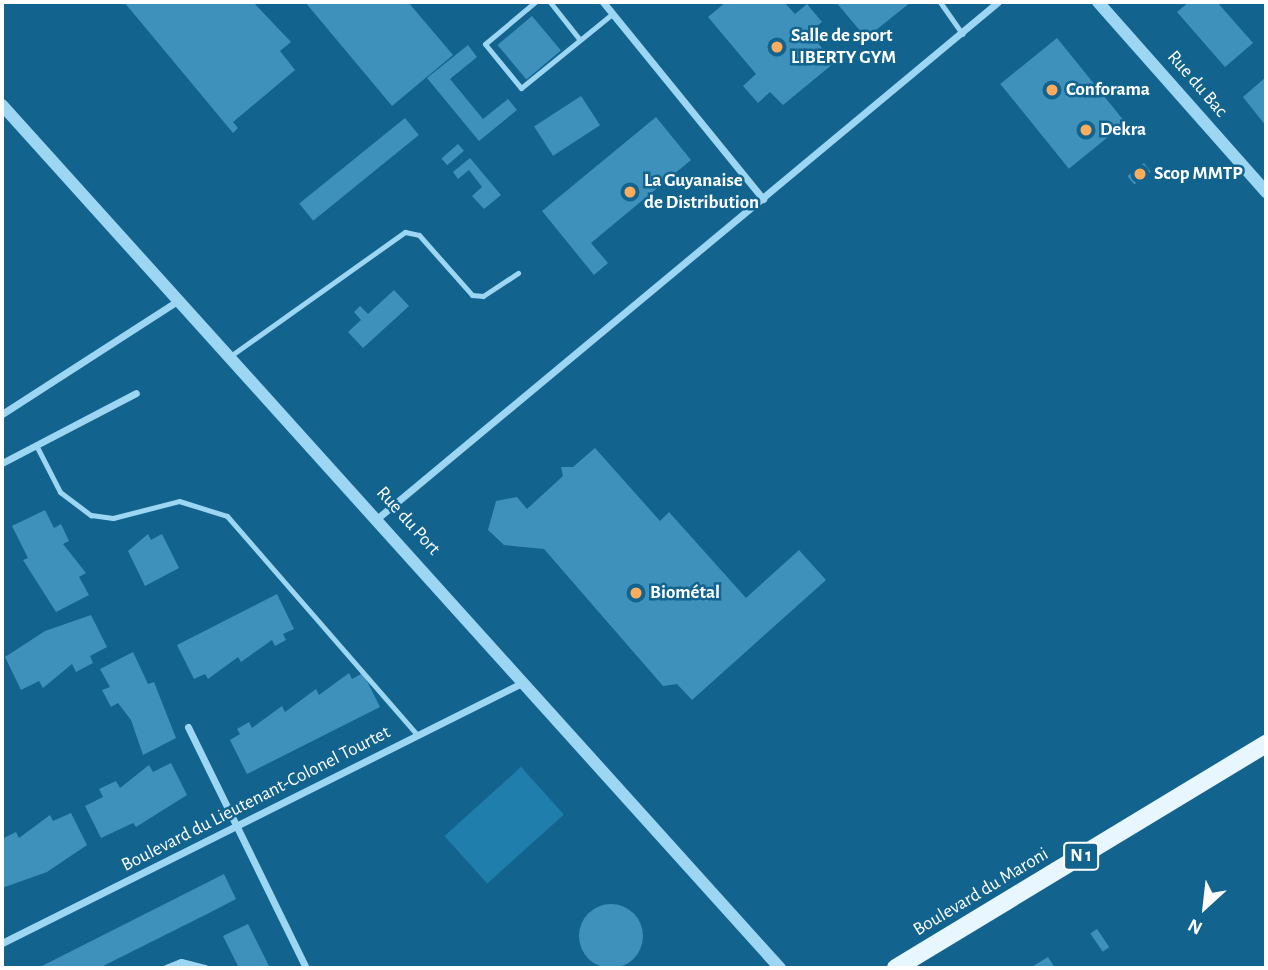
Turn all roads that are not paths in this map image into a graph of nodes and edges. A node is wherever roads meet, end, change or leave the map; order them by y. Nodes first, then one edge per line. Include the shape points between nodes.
1 (535, 2) edge
2 (550, 2) edge
3 (603, 2) edge
4 (940, 2) edge
5 (998, 2) edge
6 (1098, 2) edge
7 (612, 13) junction
8 (962, 34) junction
9 (580, 40) junction
10 (2, 105) edge
11 (1266, 192) edge
12 (763, 199) junction
13 (518, 273) dead end
14 (176, 302) junction
15 (229, 358) junction
16 (136, 393) dead end
17 (2, 414) edge
18 (36, 445) junction
19 (2, 463) edge
20 (379, 517) junction
21 (524, 682) junction
22 (188, 727) dead end
23 (418, 736) junction
24 (1266, 744) edge
25 (236, 828) junction
26 (2, 943) edge
27 (166, 968) edge
28 (205, 968) edge
29 (306, 968) edge
30 (780, 968) edge
31 (897, 968) edge

1 - 9 lane via 486,39 514,86 525,87
2 - 9 lane
3 - 7 street
4 - 8 lane
5 - 8 street
6 - 11 street, Rue du Bac
7 - 9 lane
7 - 12 street
8 - 12 street
10 - 14 street, Rue du Port
12 - 20 street
13 - 15 lane via 483,296 472,296 419,235 405,232
14 - 15 street, Rue du Port
14 - 17 street
15 - 20 street, Rue du Port
16 - 18 street
18 - 19 street
18 - 23 lane via 60,492 91,515 113,518 179,500 227,516
20 - 21 street, Rue du Port
21 - 23 street, Boulevard du Lieutenant-Colonel Tourtet
21 - 30 street, Rue du Port
22 - 25 street
23 - 25 street, Boulevard du Lieutenant-Colonel Tourtet
24 - 31 main road, Boulevard du Maroni / N 1
25 - 26 street, Boulevard du Lieutenant-Colonel Tourtet
25 - 29 street
27 - 28 street via 181,961

